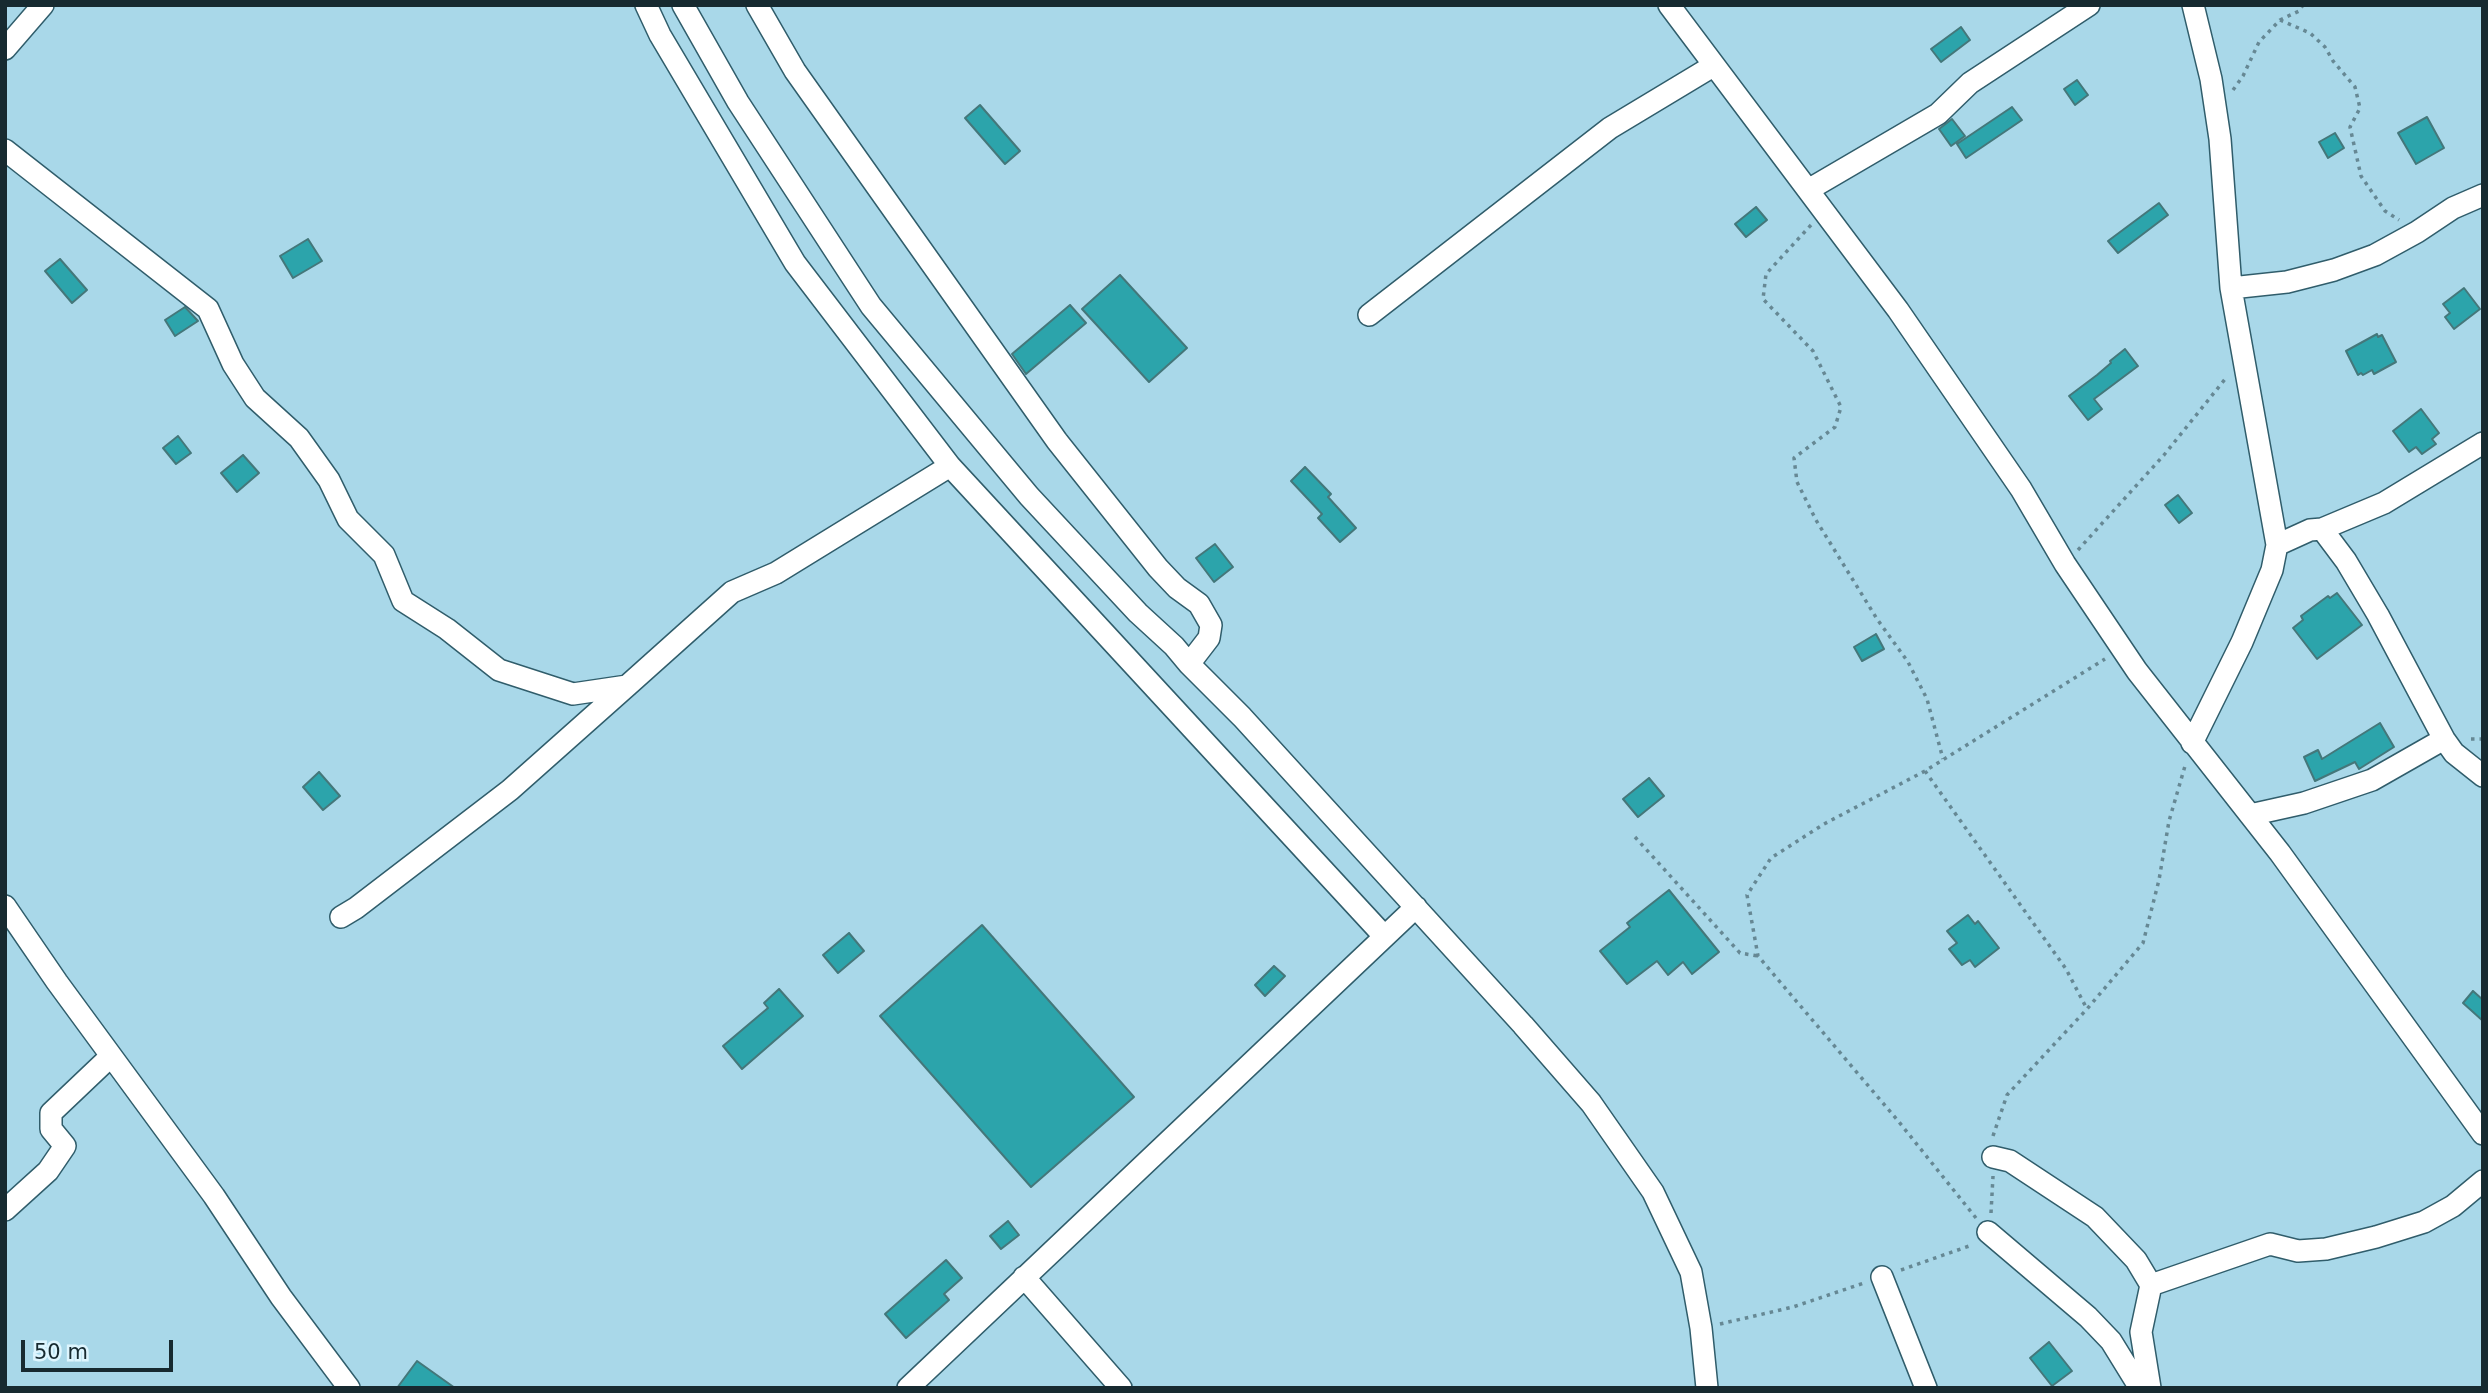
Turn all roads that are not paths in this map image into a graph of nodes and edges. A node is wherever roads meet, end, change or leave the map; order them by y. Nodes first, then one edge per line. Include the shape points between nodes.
1 (43, 5) edge
2 (646, 5) edge
3 (683, 5) edge
4 (757, 5) edge
5 (1669, 5) edge
6 (2089, 5) edge
7 (2193, 5) edge
8 (5, 49) edge
9 (1713, 66) junction
10 (5, 150) edge
11 (1808, 190) junction
12 (2483, 195) edge
13 (2231, 288) junction
14 (1369, 315) dead end
15 (2483, 443) edge
16 (950, 466) junction
17 (2322, 529) junction
18 (2277, 545) junction
19 (1189, 664) junction
20 (627, 686) junction
21 (2444, 740) junction
22 (2192, 743) junction
23 (2483, 776) edge
24 (2250, 815) junction
25 (5, 906) edge
26 (1416, 907) junction
27 (341, 917) dead end
28 (1384, 936) junction
29 (111, 1056) junction
30 (2483, 1134) edge
31 (1993, 1157) road end
32 (2483, 1181) edge
33 (5, 1210) edge
34 (1988, 1232) road end
35 (1024, 1277) junction
36 (1882, 1277) road end
37 (2151, 1285) junction
38 (349, 1388) edge
39 (908, 1388) edge
40 (1121, 1388) edge
41 (1707, 1388) edge
42 (1926, 1388) edge
43 (2140, 1388) edge
44 (2150, 1388) edge

1 - 8 street
2 - 16 street via 795,263
3 - 19 street via 738,102 871,306 1029,496
4 - 19 street via 795,71 1057,441 1158,568 1199,604 1210,625 1209,638
5 - 9 street
6 - 11 street via 1969,83 1938,114
7 - 13 street via 2221,148
9 - 11 street
9 - 14 street via 1610,128
10 - 20 street via 208,309 233,364 255,398 299,438 329,480 348,519 384,555 403,601 499,670 573,694
11 - 22 street via 1898,310 2021,489 2121,648
12 - 13 street via 2375,255 2287,282
13 - 18 street
15 - 17 street via 2384,503
16 - 20 street via 776,573 732,592
16 - 28 street
17 - 18 street
17 - 21 street via 2378,615
18 - 22 street via 2272,570 2242,642
19 - 26 street
20 - 27 street via 510,790
21 - 23 street
21 - 24 street via 2372,780
22 - 24 street
24 - 30 street
25 - 29 street
26 - 28 street
26 - 41 street via 1591,1103 1653,1192 1691,1272
28 - 35 street
29 - 33 street via 51,1113 51,1129 65,1146 48,1171
29 - 38 street
31 - 37 street via 2010,1161 2095,1217 2136,1260
32 - 37 street via 2424,1222 2326,1249 2298,1251 2270,1244
34 - 43 street via 2088,1317 2111,1341
35 - 39 street
35 - 40 street
36 - 42 street
37 - 44 street via 2141,1332

